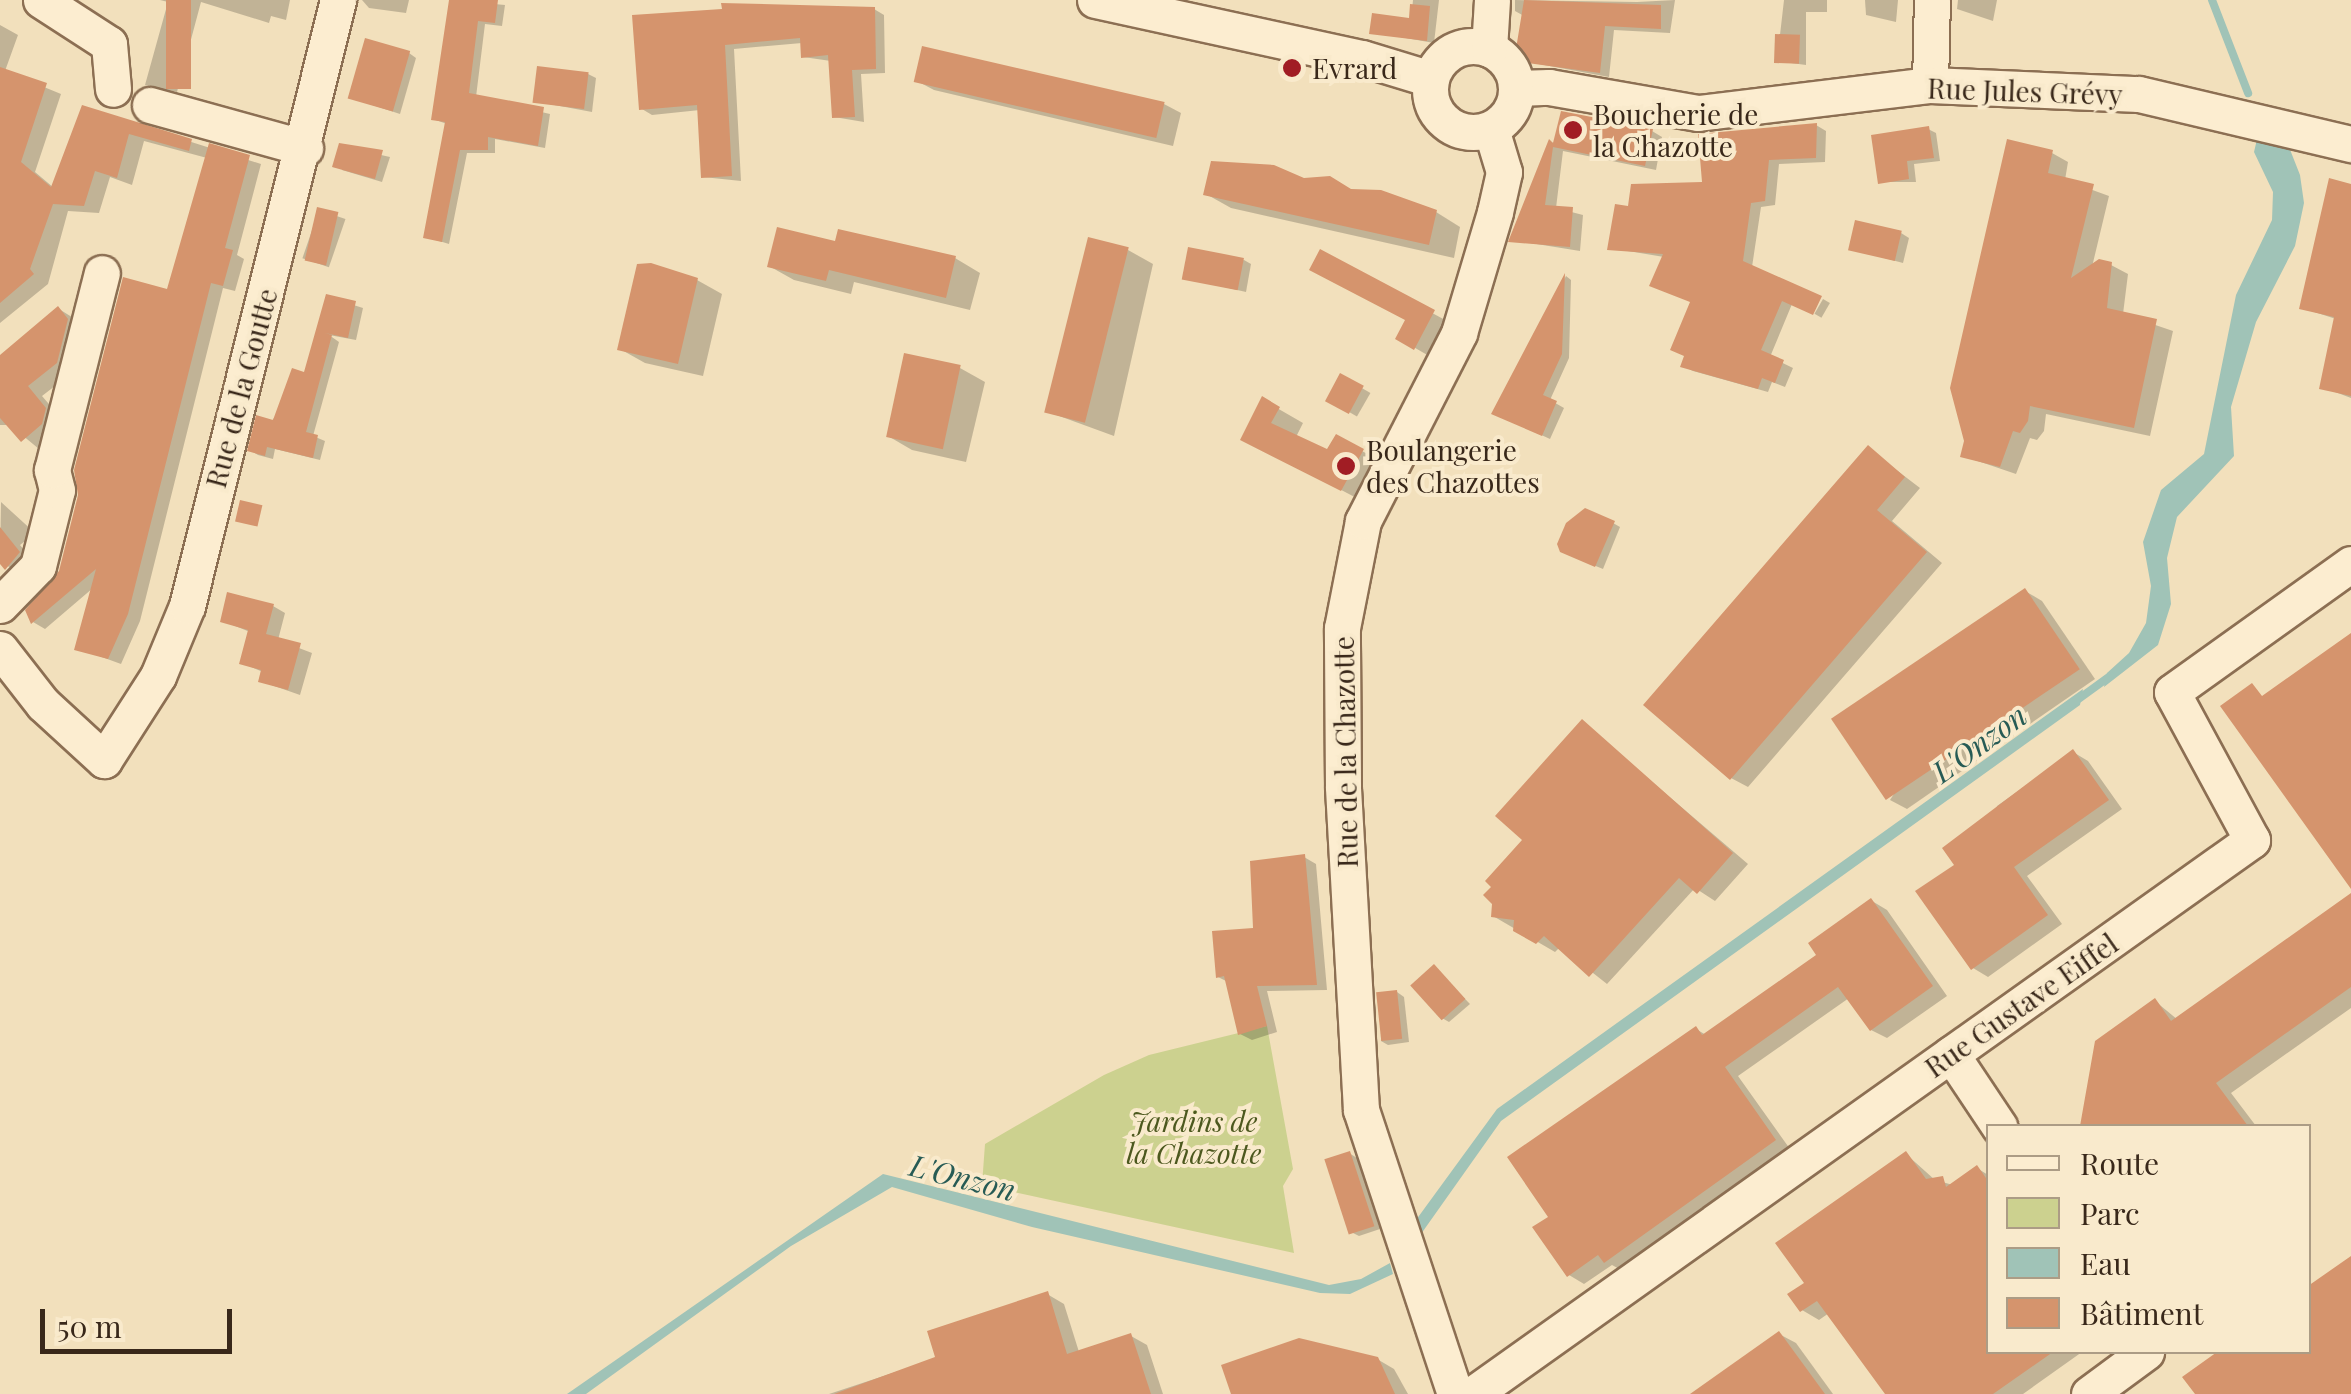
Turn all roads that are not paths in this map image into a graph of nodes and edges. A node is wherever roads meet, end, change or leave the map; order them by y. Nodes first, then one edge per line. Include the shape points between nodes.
1 (42, 0) edge
2 (338, 0) edge
3 (1096, 0) edge
4 (1492, 0) edge
5 (1932, 0) edge
6 (1490, 49) junction
7 (1431, 79) junction
8 (1930, 85) junction
9 (1517, 88) junction
10 (113, 89) dead end
11 (150, 105) dead end
12 (1491, 129) junction
13 (2351, 144) edge
14 (304, 148) junction
15 (102, 273) dead end
16 (2351, 564) edge
17 (0, 605) edge
18 (0, 649) edge
19 (1952, 1054) junction
20 (1998, 1124) edge
21 (2143, 1354) edge
22 (1455, 1394) edge
23 (1473, 1394) edge
24 (2089, 1394) edge

1 - 10 street via 109,44
2 - 14 street, Rue de la Goutte
3 - 7 street
4 - 6 street
5 - 8 street
6 - 7 street via 1460,47 1446,54
6 - 9 street via 1513,71
7 - 12 street via 1435,110 1446,123
8 - 9 street, Rue Jules Grévy via 1698,113 1549,86
8 - 13 street, Rue Jules Grévy via 2139,94
9 - 12 street via 1514,104
11 - 14 street
12 - 22 street, Rue de la Chazotte via 1504,172 1495,212 1459,332 1363,521 1342,628 1343,786 1361,1110
14 - 18 street, Rue de la Goutte via 187,606 158,676 104,760 43,704
15 - 17 street via 52,470 57,490 38,566
16 - 19 street, Rue Gustave Eiffel via 2172,692 2252,840
19 - 20 street
19 - 23 street, Rue Gustave Eiffel
21 - 24 street

